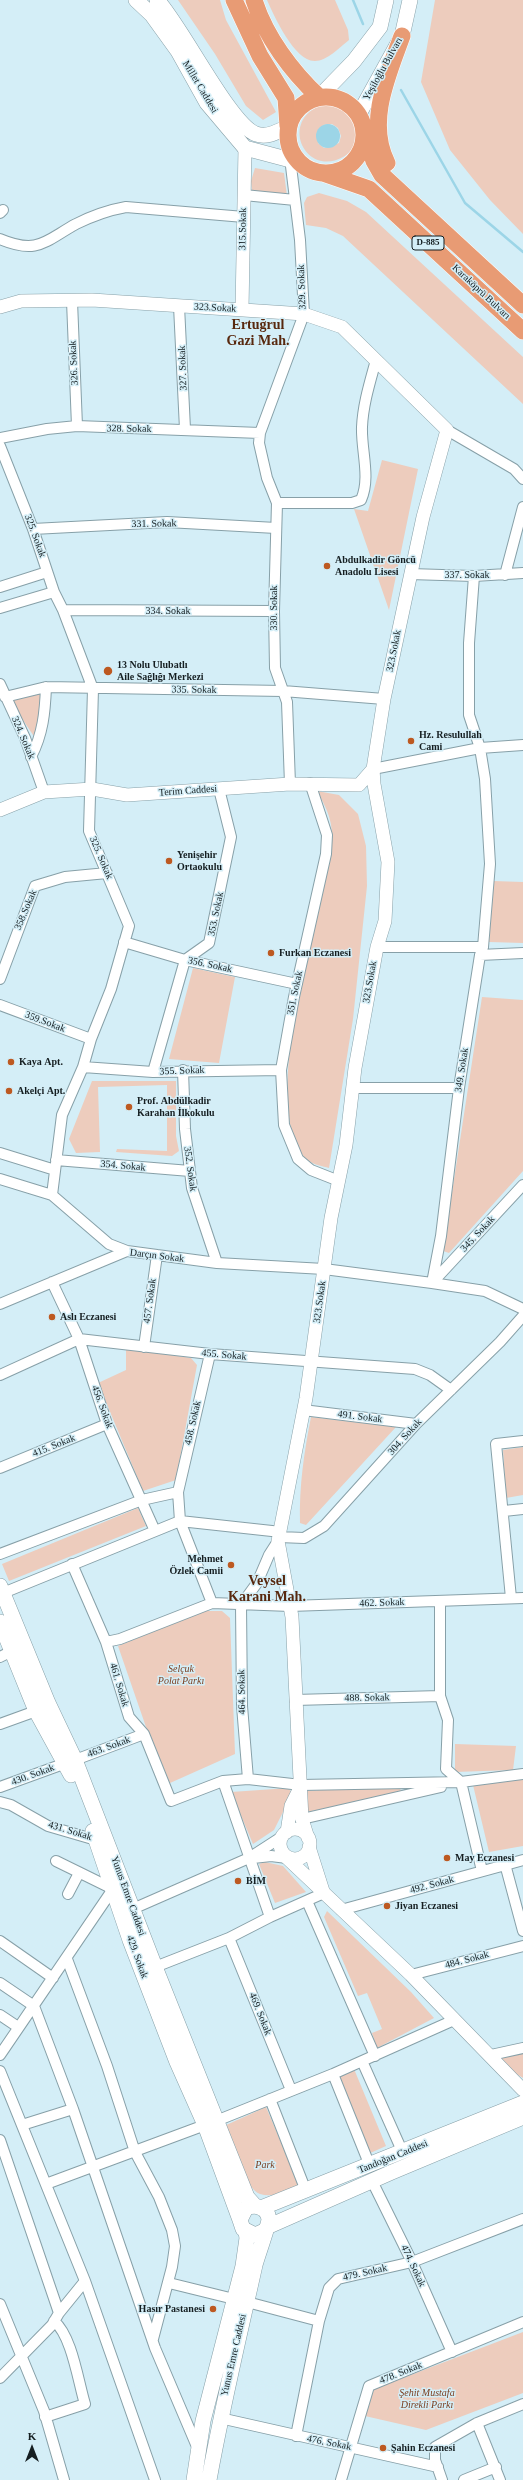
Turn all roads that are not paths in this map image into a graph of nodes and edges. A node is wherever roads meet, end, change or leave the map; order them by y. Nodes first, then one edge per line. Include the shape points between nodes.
1 (136, 0) edge
2 (157, 0) edge
3 (234, 0) edge
4 (254, 0) edge
5 (386, 0) edge
6 (410, 0) edge
7 (402, 36) junction
8 (319, 97) junction
9 (358, 114) junction
10 (288, 127) junction
11 (365, 134) junction
12 (245, 148) junction
13 (294, 160) junction
14 (323, 173) junction
15 (244, 195) junction
16 (407, 198) junction
17 (295, 200) junction
18 (244, 217) junction
19 (0, 239) edge
20 (72, 301) junction
21 (523, 305) edge
22 (179, 306) junction
23 (0, 307) edge
24 (242, 309) junction
25 (304, 314) junction
26 (523, 331) edge
27 (376, 360) junction
28 (77, 426) junction
29 (185, 429) junction
30 (447, 430) junction
31 (260, 433) junction
32 (0, 438) edge
33 (0, 446) edge
34 (2, 457) edge
35 (523, 479) edge
36 (277, 502) junction
37 (523, 507) edge
38 (276, 528) junction
39 (33, 529) junction
40 (47, 572) junction
41 (523, 573) edge
42 (410, 574) junction
43 (505, 575) junction
44 (474, 576) junction
45 (0, 587) edge
46 (54, 592) junction
47 (0, 608) edge
48 (63, 610) junction
49 (274, 611) junction
50 (0, 684) edge
51 (46, 687) junction
52 (93, 689) junction
53 (282, 691) junction
54 (5, 697) junction
55 (384, 699) junction
56 (523, 745) edge
57 (480, 748) junction
58 (31, 757) junction
59 (373, 769) junction
60 (310, 783) junction
61 (290, 784) junction
62 (92, 789) junction
63 (220, 789) junction
64 (44, 792) junction
65 (0, 810) edge
66 (107, 873) junction
67 (124, 942) junction
68 (377, 947) junction
69 (482, 951) junction
70 (523, 953) edge
71 (186, 960) junction
72 (0, 979) edge
73 (297, 984) junction
74 (0, 1005) edge
75 (91, 1039) junction
76 (83, 1067) junction
77 (183, 1070) junction
78 (281, 1070) junction
79 (153, 1072) junction
80 (352, 1088) junction
81 (459, 1088) junction
82 (0, 1154) edge
83 (56, 1165) junction
84 (190, 1171) junction
85 (0, 1179) edge
86 (339, 1181) junction
87 (523, 1185) edge
88 (52, 1195) junction
89 (127, 1251) junction
90 (157, 1255) junction
91 (217, 1263) junction
92 (324, 1269) junction
93 (52, 1282) junction
94 (432, 1283) junction
95 (0, 1304) edge
96 (523, 1309) edge
97 (523, 1316) edge
98 (79, 1339) junction
99 (144, 1347) junction
100 (210, 1354) junction
101 (312, 1362) junction
102 (0, 1375) edge
103 (451, 1390) junction
104 (303, 1410) junction
105 (108, 1424) junction
106 (416, 1424) junction
107 (523, 1441) edge
108 (0, 1468) edge
109 (178, 1492) junction
110 (142, 1500) junction
111 (523, 1509) edge
112 (504, 1511) junction
113 (180, 1521) junction
114 (156, 1531) junction
115 (279, 1537) junction
116 (0, 1554) edge
117 (72, 1564) junction
118 (1, 1589) edge
119 (511, 1598) junction
120 (523, 1598) edge
121 (440, 1602) junction
122 (212, 1603) junction
123 (241, 1605) junction
124 (290, 1606) junction
125 (0, 1622) edge
126 (106, 1642) junction
127 (6, 1654) edge
128 (440, 1696) junction
129 (295, 1700) junction
130 (36, 1711) junction
131 (0, 1724) edge
132 (144, 1734) junction
133 (70, 1761) junction
134 (523, 1774) edge
135 (248, 1779) junction
136 (223, 1781) junction
137 (460, 1782) junction
138 (302, 1785) junction
139 (0, 1787) edge
140 (0, 1802) edge
141 (302, 1819) junction
142 (285, 1834) junction
143 (96, 1840) junction
144 (308, 1842) junction
145 (249, 1858) junction
146 (287, 1858) junction
147 (523, 1860) edge
148 (56, 1861) dead end
149 (505, 1864) junction
150 (482, 1871) junction
151 (79, 1873) junction
152 (112, 1889) junction
153 (324, 1893) junction
154 (68, 1894) dead end
155 (307, 1901) junction
156 (341, 1910) junction
157 (128, 1911) junction
158 (270, 1917) junction
159 (523, 1931) edge
160 (229, 1938) junction
161 (0, 1941) edge
162 (523, 1946) edge
163 (67, 1958) junction
164 (155, 1967) junction
165 (411, 1975) junction
166 (53, 1978) junction
167 (0, 1983) edge
168 (34, 2006) junction
169 (0, 2015) edge
170 (454, 2020) junction
171 (18, 2027) junction
172 (523, 2048) edge
173 (491, 2054) junction
174 (0, 2055) edge
175 (375, 2056) junction
176 (362, 2061) junction
177 (0, 2071) edge
178 (333, 2074) junction
179 (291, 2090) junction
180 (523, 2090) edge
181 (270, 2099) junction
182 (523, 2103) edge
183 (73, 2109) junction
184 (523, 2118) edge
185 (211, 2123) junction
186 (22, 2125) junction
187 (0, 2140) edge
188 (135, 2152) junction
189 (403, 2153) junction
190 (93, 2166) junction
191 (371, 2173) junction
192 (46, 2184) junction
193 (306, 2191) junction
194 (258, 2207) junction
195 (523, 2219) edge
196 (243, 2226) junction
197 (266, 2229) junction
198 (412, 2262) junction
199 (85, 2281) junction
200 (169, 2283) junction
201 (241, 2300) junction
202 (0, 2304) edge
203 (56, 2317) junction
204 (320, 2321) junction
205 (523, 2322) edge
206 (153, 2339) junction
207 (452, 2352) junction
208 (20, 2358) junction
209 (0, 2378) edge
210 (523, 2404) edge
211 (45, 2417) junction
212 (220, 2418) junction
213 (477, 2423) junction
214 (296, 2436) junction
215 (352, 2447) junction
216 (199, 2451) junction
217 (438, 2467) junction
218 (496, 2467) junction
219 (64, 2480) edge
220 (155, 2480) edge
221 (194, 2480) edge
222 (209, 2480) edge
223 (341, 2480) edge
224 (442, 2480) edge
225 (464, 2480) edge
226 (500, 2480) edge

1 - 12 main road, Millet Caddesi via 152,15 178,51 207,102
2 - 10 main road, Millet Caddesi via 169,12 208,77 246,129 268,136
3 - 10 highway via 260,56 286,98
4 - 8 highway via 279,51 302,81
5 - 8 main road via 380,27 354,61
6 - 7 main road, Yeşiloğlu Bulvarı
7 - 9 main road, Yeşiloğlu Bulvarı
7 - 16 highway via 383,91 379,133 382,153
8 - 9 highway, D-885 via 341,99
8 - 10 highway via 299,107
9 - 11 highway, D-885
10 - 13 highway via 289,145
11 - 14 highway via 363,147 348,167 336,172
11 - 16 highway, Karaköprü Bulvarı / D-885 via 382,175
12 - 13 main road
12 - 15 street, 315.Sokak
13 - 14 highway
13 - 17 street, 329. Sokak
14 - 26 highway, Karaköprü Bulvarı / D-885 via 369,189
15 - 17 street
15 - 18 street, 315.Sokak
16 - 21 highway, Karaköprü Bulvarı / D-885
17 - 25 street, 329. Sokak via 301,248
18 - 19 street via 126,207 110,210 76,224 41,245 23,246
18 - 24 street, 315.Sokak
20 - 22 street, 323.Sokak
20 - 23 street, 323.Sokak via 21,301
20 - 28 street, 326. Sokak
22 - 24 street, 323.Sokak
22 - 29 street, 327. Sokak
24 - 25 street, 323.Sokak
25 - 27 street, 323.Sokak via 342,327
25 - 31 street, 329. Sokak
27 - 30 street, 323.Sokak
27 - 36 street via 362,426 365,474 361,500 352,503
28 - 29 street, 328. Sokak
28 - 32 street, 328. Sokak
29 - 31 street, 328. Sokak
30 - 35 street via 514,468
30 - 42 street, 323.Sokak
31 - 36 street, 330. Sokak via 259,443 266,478
33 - 34 street, 325. Sokak
34 - 39 street, 325. Sokak
36 - 38 street, 330. Sokak
37 - 43 street
38 - 39 street, 331. Sokak via 167,522
38 - 49 street, 330. Sokak
39 - 40 street, 325. Sokak
40 - 45 street
40 - 46 street, 325. Sokak
41 - 43 street, 337. Sokak
42 - 44 street, 337. Sokak
42 - 55 street, 323.Sokak
43 - 44 street, 337. Sokak
44 - 57 street, 349. Sokak via 469,715
46 - 47 street
46 - 48 street, 325. Sokak
48 - 49 street, 334. Sokak
48 - 52 street, 325. Sokak
49 - 53 street, 330. Sokak via 275,668
50 - 54 street, 324. Sokak
51 - 52 street, 335. Sokak
51 - 54 street, 335. Sokak
51 - 58 street via 44,724
52 - 53 street, 335. Sokak
52 - 62 street, 325. Sokak
53 - 55 street, 335. Sokak
53 - 61 street, 330. Sokak via 287,702
54 - 58 street, 324. Sokak
55 - 59 street, 323.Sokak
56 - 57 street
57 - 59 street
57 - 69 street, 349. Sokak via 485,779 490,864
58 - 64 street, 324. Sokak
59 - 60 street, Terim Caddesi via 358,785
59 - 68 street, 323.Sokak via 388,862 385,920
60 - 61 street, Terim Caddesi
60 - 73 street, 351. Sokak via 327,835 320,885
61 - 63 street, Terim Caddesi
62 - 63 street, Terim Caddesi via 127,795
62 - 64 street, Terim Caddesi
62 - 66 street, 325. Sokak via 89,831
63 - 71 street, 353. Sokak via 231,837 209,943
64 - 65 street, Terim Caddesi
66 - 67 street, 325. Sokak via 129,926
66 - 72 street, 358.Sokak via 65,877 34,886
67 - 71 street, 356. Sokak
67 - 75 street, 325. Sokak via 111,989
68 - 69 street
68 - 80 street, 323.Sokak
69 - 70 street
69 - 81 street, 349. Sokak
71 - 73 street, 356. Sokak
71 - 79 street
73 - 78 street, 351. Sokak
74 - 75 street, 359.Sokak
75 - 76 street, 325. Sokak
76 - 79 street, 355. Sokak
76 - 83 street, 325. Sokak via 62,1115
77 - 78 street, 355. Sokak
77 - 79 street, 355. Sokak
77 - 84 street, 352. Sokak via 184,1129
78 - 86 street, 351. Sokak via 284,1125 298,1159 311,1170
80 - 81 street
80 - 86 street, 323.Sokak
81 - 94 street, 349. Sokak via 441,1236
82 - 83 street, 354. Sokak
83 - 84 street, 354. Sokak
83 - 88 street, 325. Sokak
84 - 91 street, 352. Sokak via 192,1188
85 - 88 street
86 - 92 street, 323.Sokak
87 - 94 street, 345. Sokak
88 - 89 street via 109,1244
89 - 90 street, Darçın Sokak
89 - 93 street, Darçın Sokak
90 - 91 street, Darçın Sokak
90 - 99 street, 457. Sokak
91 - 92 street, Darçın Sokak
92 - 94 street
92 - 101 street, 323.Sokak
93 - 95 street, Darçın Sokak
93 - 98 street, 456. Sokak
94 - 96 street via 485,1291
97 - 103 street, 304. Sokak
98 - 99 street, 455. Sokak
98 - 102 street
98 - 105 street, 456. Sokak
99 - 100 street, 455. Sokak
100 - 101 street, 455. Sokak
100 - 109 street, 458. Sokak
101 - 103 street, 455. Sokak via 415,1370 430,1376
101 - 104 street, 323.Sokak
103 - 106 street, 304. Sokak
104 - 106 street, 491. Sokak
104 - 115 street, 323.Sokak
105 - 108 street, 415. Sokak
105 - 110 street, 456. Sokak
106 - 115 street, 304. Sokak via 324,1526 304,1538
107 - 112 street via 496,1444
109 - 110 street
109 - 113 street, 458. Sokak
110 - 114 street, 456. Sokak
110 - 116 street
111 - 112 street
112 - 119 street
113 - 114 street
113 - 115 street, 304. Sokak
113 - 122 street, 458. Sokak
114 - 117 street
115 - 123 street via 257,1583
115 - 124 street
117 - 118 street
117 - 126 street, 461. Sokak
118 - 133 main road, Yunus Emre Caddesi
119 - 120 street, 462. Sokak
119 - 121 street, 462. Sokak
121 - 124 street, 462. Sokak
121 - 128 street
122 - 123 street, 462. Sokak
122 - 126 street, 462. Sokak via 120,1639
123 - 124 street, 462. Sokak
123 - 135 street, 464. Sokak via 242,1706
124 - 129 street
125 - 127 main road, 429. Sokak
126 - 132 street, 461. Sokak via 129,1717
127 - 130 main road, 429. Sokak
128 - 129 street, 488. Sokak
128 - 137 street via 448,1720 446,1769
129 - 138 street
130 - 131 street
130 - 133 main road, 429. Sokak
132 - 133 street, 463. Sokak
132 - 136 street, 461. Sokak via 171,1802
133 - 139 street, 430. Sokak
133 - 143 main road, 429. Sokak
133 - 157 main road, Yunus Emre Caddesi
134 - 137 street
135 - 136 street
135 - 138 street
136 - 145 street
137 - 138 street
137 - 141 street
137 - 150 street
138 - 141 street
138 - 142 street via 291,1806
140 - 143 street, 431. Sokak via 11,1805 48,1826
141 - 144 street
142 - 144 street via 296,1830
142 - 145 street
142 - 146 street via 280,1845
143 - 152 main road, 429. Sokak
144 - 146 street via 301,1858
144 - 153 street
145 - 146 street
145 - 157 street
145 - 158 street
146 - 153 street
147 - 149 street, 492. Sokak
148 - 151 street
149 - 150 street, 492. Sokak
149 - 159 street
150 - 156 street, 492. Sokak
151 - 152 street
151 - 154 street
152 - 157 main road, 429. Sokak
152 - 163 street
153 - 155 street
153 - 156 street
155 - 158 street
155 - 175 street
156 - 165 street
157 - 164 main road, Yunus Emre Caddesi
157 - 185 main road, 429. Sokak via 164,2029
158 - 160 street
160 - 164 street
160 - 179 street, 469. Sokak
161 - 166 street
162 - 165 street, 484. Sokak
163 - 166 street
163 - 188 street via 108,2066
164 - 185 main road, Yunus Emre Caddesi
165 - 170 street
166 - 168 street
167 - 168 street
168 - 171 street
168 - 183 street
169 - 171 street
170 - 173 street
170 - 175 street
171 - 174 street
172 - 173 street
173 - 180 street
175 - 176 street
176 - 178 street
176 - 189 street
177 - 186 street
178 - 179 street
178 - 191 street, 474. Sokak
179 - 181 street
181 - 185 street
181 - 193 street
182 - 189 main road, Tandoğan Caddesi
183 - 186 street
183 - 190 street
184 - 191 main road, Tandoğan Caddesi
185 - 188 street
185 - 194 main road, Yunus Emre Caddesi via 247,2197
185 - 196 main road, 429. Sokak
186 - 192 street
187 - 203 street
188 - 190 street
188 - 200 street via 159,2197 172,2230 175,2246
189 - 191 main road, Tandoğan Caddesi
190 - 192 street
190 - 206 street
191 - 193 main road, Tandoğan Caddesi
191 - 197 main road, Tandoğan Caddesi
191 - 198 street, 474. Sokak
192 - 199 street
193 - 194 main road, Tandoğan Caddesi
194 - 196 main road via 246,2208
194 - 197 main road via 268,2217
195 - 198 street, 479. Sokak
196 - 197 main road via 255,2235
196 - 201 main road, Yunus Emre Caddesi via 248,2238
197 - 201 main road, Yunus Emre Caddesi
198 - 204 street, 479. Sokak via 338,2279 329,2288
198 - 207 street, 474. Sokak
199 - 203 street
199 - 220 street
200 - 201 street
200 - 206 street
201 - 204 street
201 - 212 main road, Yunus Emre Caddesi
201 - 216 main road, Yunus Emre Caddesi via 203,2421
202 - 208 street
203 - 208 street
203 - 211 street via 69,2346 85,2404
204 - 214 street, 479. Sokak
205 - 207 street, 478. Sokak
206 - 216 street
207 - 215 street, 478. Sokak via 369,2386
208 - 209 street
208 - 211 street
210 - 213 street
211 - 219 street
212 - 214 street, 476. Sokak
212 - 222 main road, Yunus Emre Caddesi
213 - 217 street via 435,2447
213 - 218 street
214 - 215 street, 476. Sokak
215 - 217 street, 476. Sokak
215 - 223 street, 478. Sokak
216 - 221 main road, Yunus Emre Caddesi
217 - 224 street
218 - 225 street
218 - 226 street

